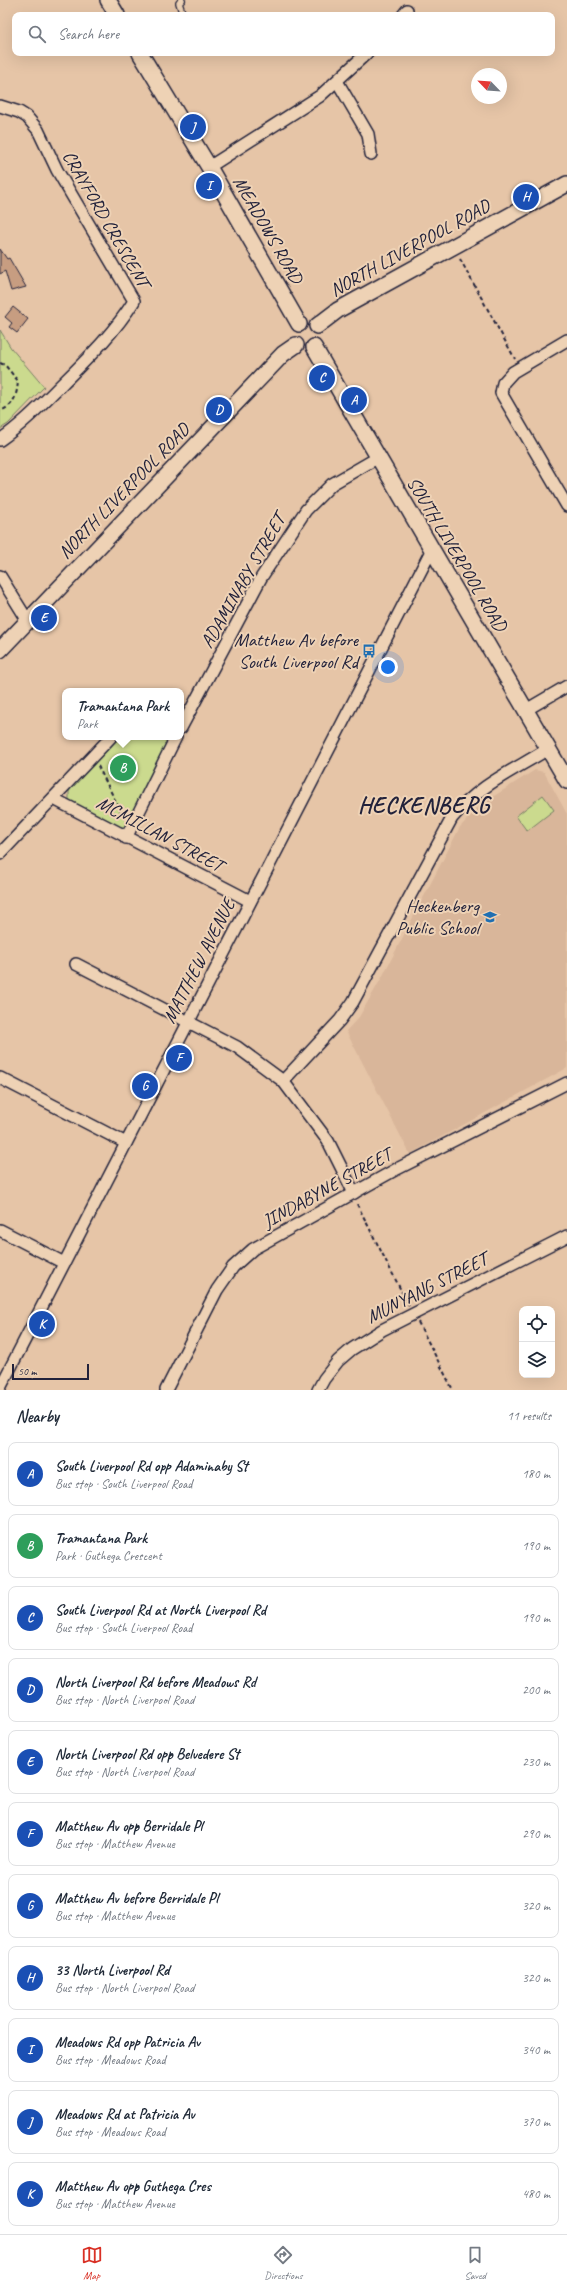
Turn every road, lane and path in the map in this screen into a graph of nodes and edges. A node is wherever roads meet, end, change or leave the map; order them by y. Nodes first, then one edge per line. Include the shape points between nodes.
1 (108, 0) edge
2 (182, 0) edge
3 (115, 12) edge
4 (182, 12) edge
5 (142, 56) edge
6 (364, 56) edge
7 (337, 82) junction
8 (0, 106) edge
9 (371, 154) dead end
10 (209, 167) junction
11 (567, 184) edge
12 (460, 259) dead end
13 (299, 324) junction
14 (316, 326) junction
15 (567, 340) edge
16 (296, 345) junction
17 (314, 347) junction
18 (0, 363) edge
19 (520, 368) junction
20 (0, 411) edge
21 (0, 440) edge
22 (376, 458) junction
23 (567, 506) edge
24 (431, 550) junction
25 (0, 576) edge
26 (28, 621) junction
27 (0, 650) edge
28 (567, 686) edge
29 (526, 710) junction
30 (184, 722) edge
31 (108, 740) edge
32 (175, 740) edge
33 (548, 749) junction
34 (93, 756) junction
35 (567, 781) edge
36 (54, 799) junction
37 (132, 827) junction
38 (126, 838) junction
39 (0, 854) edge
40 (250, 901) junction
41 (76, 964) dead end
42 (188, 1022) junction
43 (0, 1078) edge
44 (283, 1081) junction
45 (567, 1083) edge
46 (126, 1143) junction
47 (355, 1198) junction
48 (0, 1230) edge
49 (567, 1236) edge
50 (64, 1263) junction
51 (413, 1314) junction
52 (0, 1388) edge
53 (166, 1390) edge
54 (318, 1390) edge
55 (453, 1390) edge

1 - 3 main road
2 - 4 lane via 179,7
5 - 10 main road, MEADOWS ROAD
6 - 7 street
7 - 9 street via 368,134
7 - 10 street via 320,96
8 - 21 street, CRAYFORD CRESCENT via 19,112 38,130 57,170 134,301 121,323 95,351 20,426
10 - 13 main road, MEADOWS ROAD
11 - 14 main road, NORTH LIVERPOOL ROAD via 338,310
12 - 19 path
13 - 14 main road via 308,321
13 - 16 main road via 293,333
14 - 17 main road via 320,336
15 - 19 street
16 - 17 main road via 305,349
16 - 26 main road, NORTH LIVERPOOL ROAD via 283,354
17 - 22 main road, SOUTH LIVERPOOL ROAD
18 - 20 path via 5,364 18,381 15,399 8,408
19 - 23 street via 503,383 502,393
22 - 24 main road, SOUTH LIVERPOOL ROAD
22 - 30 street, ADAMINABY STREET via 319,494 298,521 261,578
24 - 29 main road, SOUTH LIVERPOOL ROAD
24 - 40 street, MATTHEW AVENUE
25 - 26 street
26 - 27 main road, NORTH LIVERPOOL ROAD
28 - 29 street
29 - 33 main road, SOUTH LIVERPOOL ROAD
31 - 34 street
32 - 37 street
33 - 35 main road, SOUTH LIVERPOOL ROAD
33 - 44 street via 483,787 465,802 452,818 347,1011
34 - 36 street
34 - 37 path via 124,821
36 - 38 street, MCMILLAN STREET
36 - 39 street
37 - 38 street
38 - 40 street, MCMILLAN STREET
40 - 42 street, MATTHEW AVENUE
41 - 42 street
42 - 44 street via 237,1047
42 - 46 street, MATTHEW AVENUE
43 - 46 street
44 - 47 street via 328,1141
45 - 47 street, JINDABYNE STREET
46 - 50 street, MATTHEW AVENUE
47 - 51 path
47 - 53 street, JINDABYNE STREET via 253,1249 233,1267 217,1290
48 - 50 street
49 - 51 street, MUNYANG STREET
50 - 52 street, MATTHEW AVENUE
51 - 54 street, MUNYANG STREET via 352,1349 338,1361
51 - 55 path

